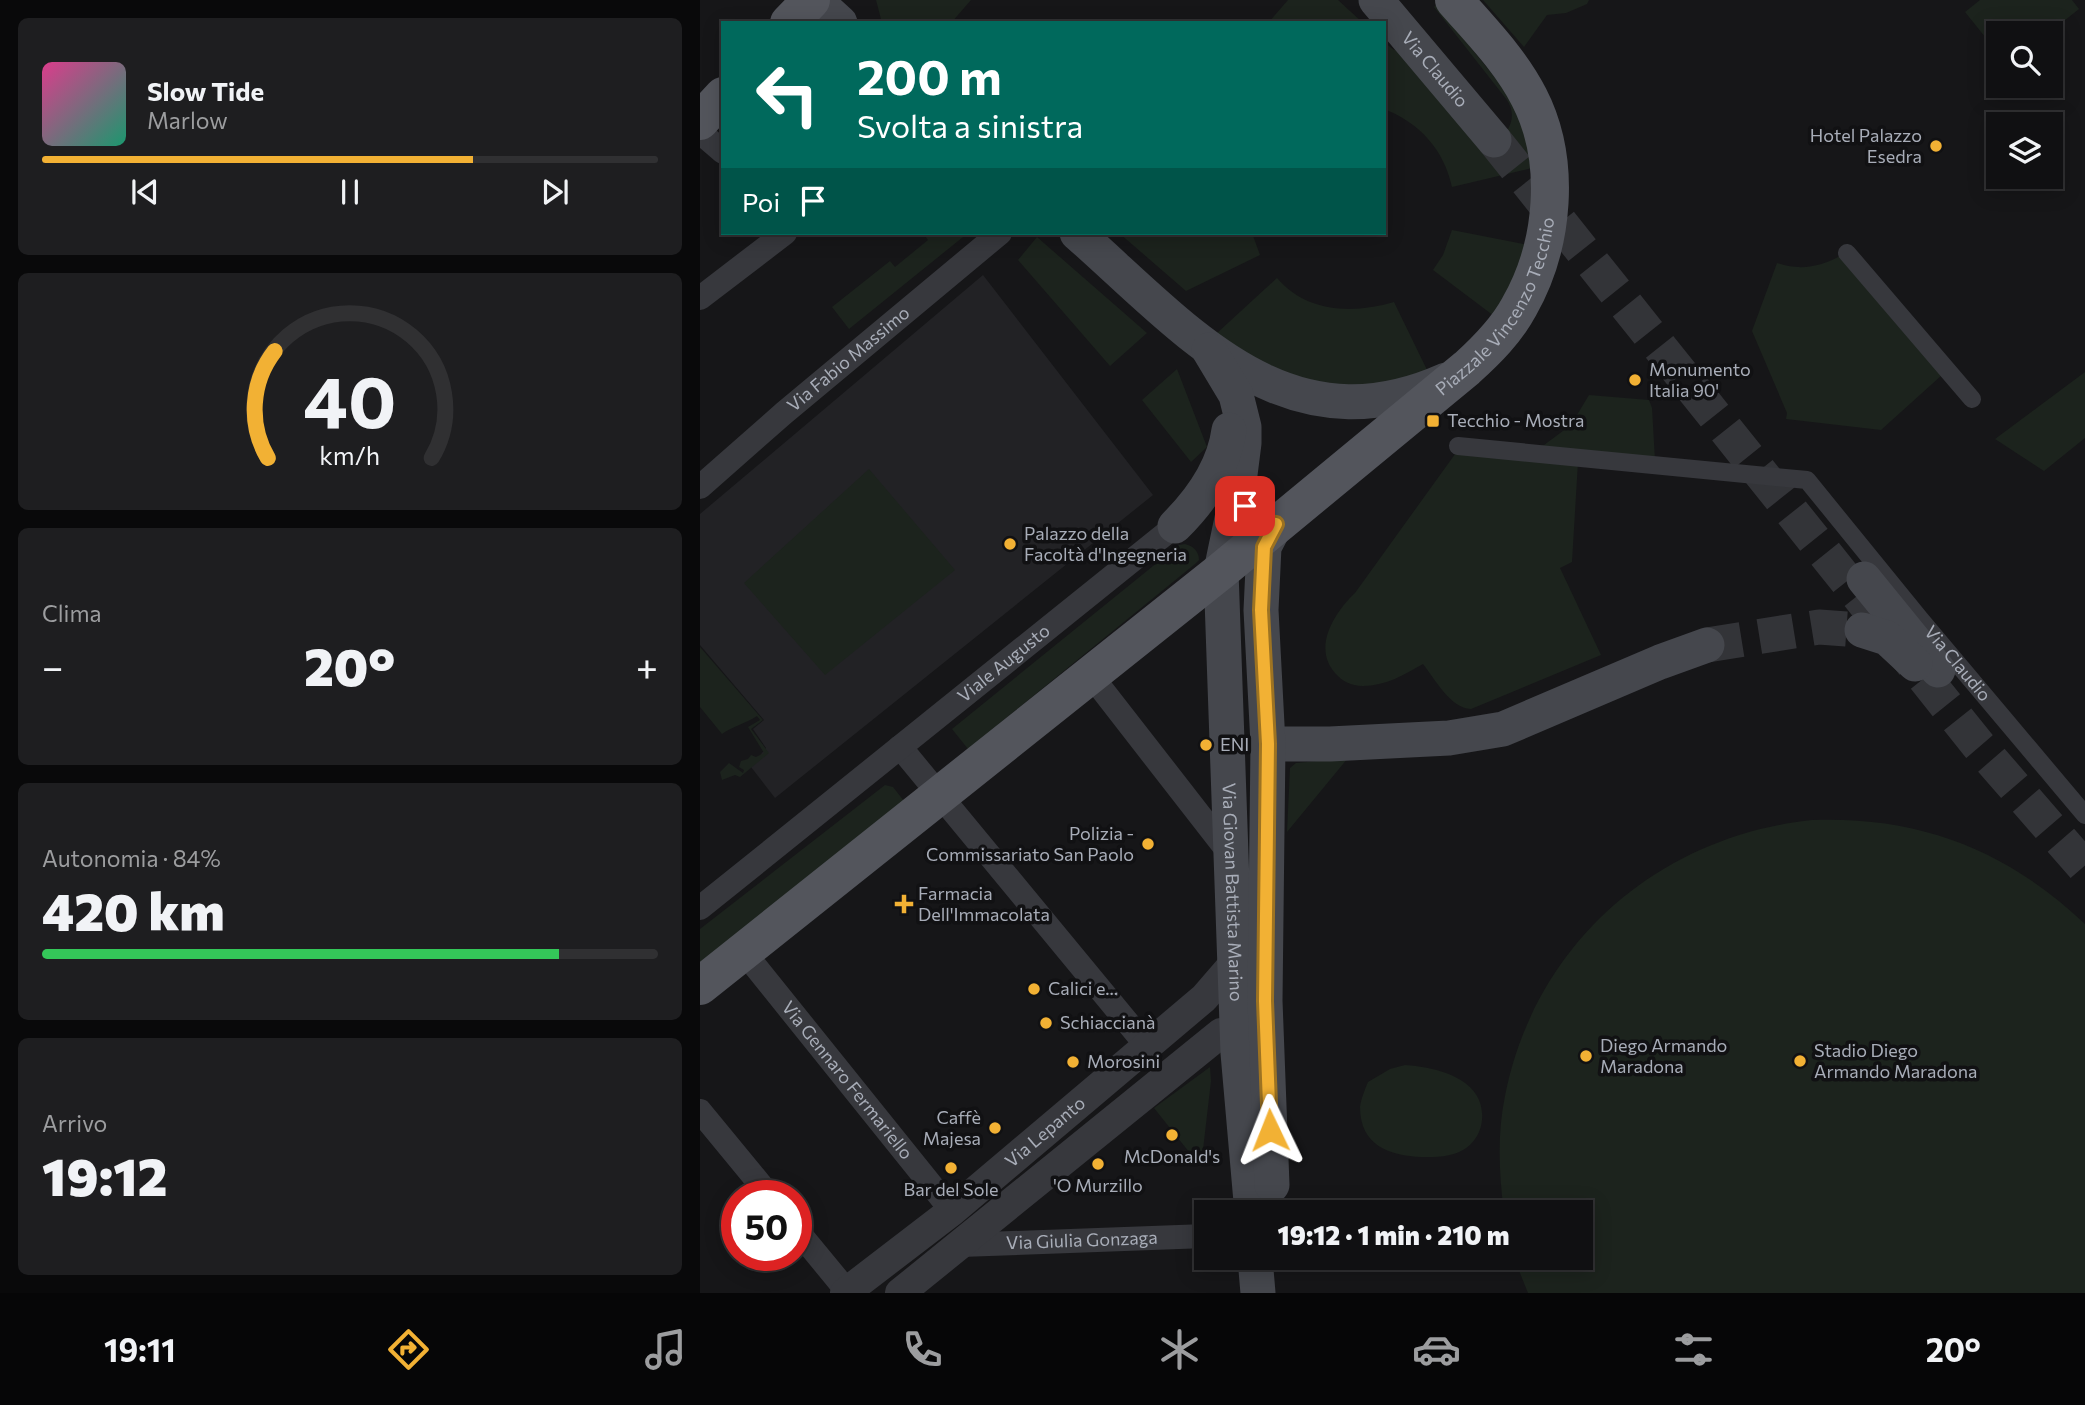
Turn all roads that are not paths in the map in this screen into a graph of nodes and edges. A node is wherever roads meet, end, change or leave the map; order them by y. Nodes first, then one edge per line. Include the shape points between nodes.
1 (813, 0) edge
2 (1376, 0) edge
3 (1404, 0) edge
4 (1454, 0) edge
5 (791, 21) edge
6 (838, 21) edge
7 (721, 98) edge
8 (700, 121) edge
9 (700, 132) edge
10 (721, 150) edge
11 (782, 235) edge
12 (998, 235) edge
13 (1079, 235) edge
14 (1847, 253) dead end
15 (700, 298) edge
16 (1216, 360) junction
17 (1467, 368) junction
18 (1972, 399) dead end
19 (1458, 446) dead end
20 (700, 487) edge
21 (1238, 490) junction
22 (1276, 524) junction
23 (1175, 526) junction
24 (1228, 558) junction
25 (1864, 579) dead end
26 (1176, 606) junction
27 (1261, 610) junction
28 (1222, 615) junction
29 (1862, 630) tunnel mouth
30 (1707, 645) tunnel mouth
31 (1090, 674) junction
32 (1268, 744) junction
33 (900, 747) junction
34 (940, 795) junction
35 (2085, 815) edge
36 (1230, 854) junction
37 (700, 908) edge
38 (743, 951) junction
39 (1236, 961) junction
40 (700, 986) edge
41 (1230, 1043) junction
42 (1147, 1046) junction
43 (700, 1111) edge
44 (757, 1180) edge
45 (1250, 1200) edge
46 (1273, 1200) edge
47 (952, 1211) junction
48 (1194, 1237) edge
49 (917, 1239) junction
50 (812, 1249) edge
51 (949, 1253) junction
52 (1256, 1270) edge
53 (1276, 1270) edge
54 (908, 1290) edge
55 (846, 1292) edge
56 (1258, 1293) edge
57 (1277, 1293) edge

1 - 5 main road
1 - 6 main road
2 - 3 main road, Via Claudio via 1501,133
4 - 17 main road, Piazzale Vincenzo Tecchio via 1511,66 1530,99 1548,161 1550,189 1543,248 1528,289 1501,334
7 - 8 main road
9 - 10 street
11 - 15 street
12 - 20 street, Via Fabio Massimo
13 - 16 main road, Piazzale Vincenzo Tecchio
14 - 18 street
16 - 17 main road, Piazzale Vincenzo Tecchio via 1287,392 1342,402 1416,393
16 - 21 main road via 1239,404 1244,427
16 - 23 main road, Viale Augusto via 1228,410 1227,444 1207,489
17 - 22 main road
19 - 35 street, Via Claudio via 1807,480
21 - 22 main road via 1252,518
21 - 24 main road
22 - 24 main road
22 - 27 main road, Via Giovan Battista Marino via 1264,547
23 - 24 main road via 1210,530
23 - 33 street, Viale Augusto
24 - 26 main road
24 - 27 main road, Via Giovan Battista Marino via 1257,597
24 - 28 main road, Via Giovan Battista Marino
25 - 29 main road, Via Claudio via 1926,667 1887,639
26 - 28 main road via 1207,602
26 - 31 main road
27 - 32 main road, Via Giovan Battista Marino
28 - 36 main road, Via Giovan Battista Marino
30 - 32 main road via 1503,729 1438,738
31 - 34 main road
31 - 36 street
32 - 46 main road, Via Giovan Battista Marino via 1265,1001
33 - 34 street
33 - 37 street, Viale Augusto
34 - 38 main road
34 - 42 street
36 - 39 main road, Via Giovan Battista Marino
38 - 40 main road
38 - 47 street, Via Gennaro Fermariello
39 - 41 main road, Via Giovan Battista Marino
39 - 42 street, Via Lepanto via 1204,998
41 - 45 main road, Via Giovan Battista Marino
41 - 51 street, Via Lepanto
42 - 47 street, Via Lepanto
43 - 44 street
47 - 49 street, Via Lepanto
48 - 51 street, Via Giulia Gonzaga
49 - 51 street
49 - 55 street, Via Lepanto
50 - 55 street
51 - 54 street, Via Lepanto
52 - 56 main road
53 - 57 main road

